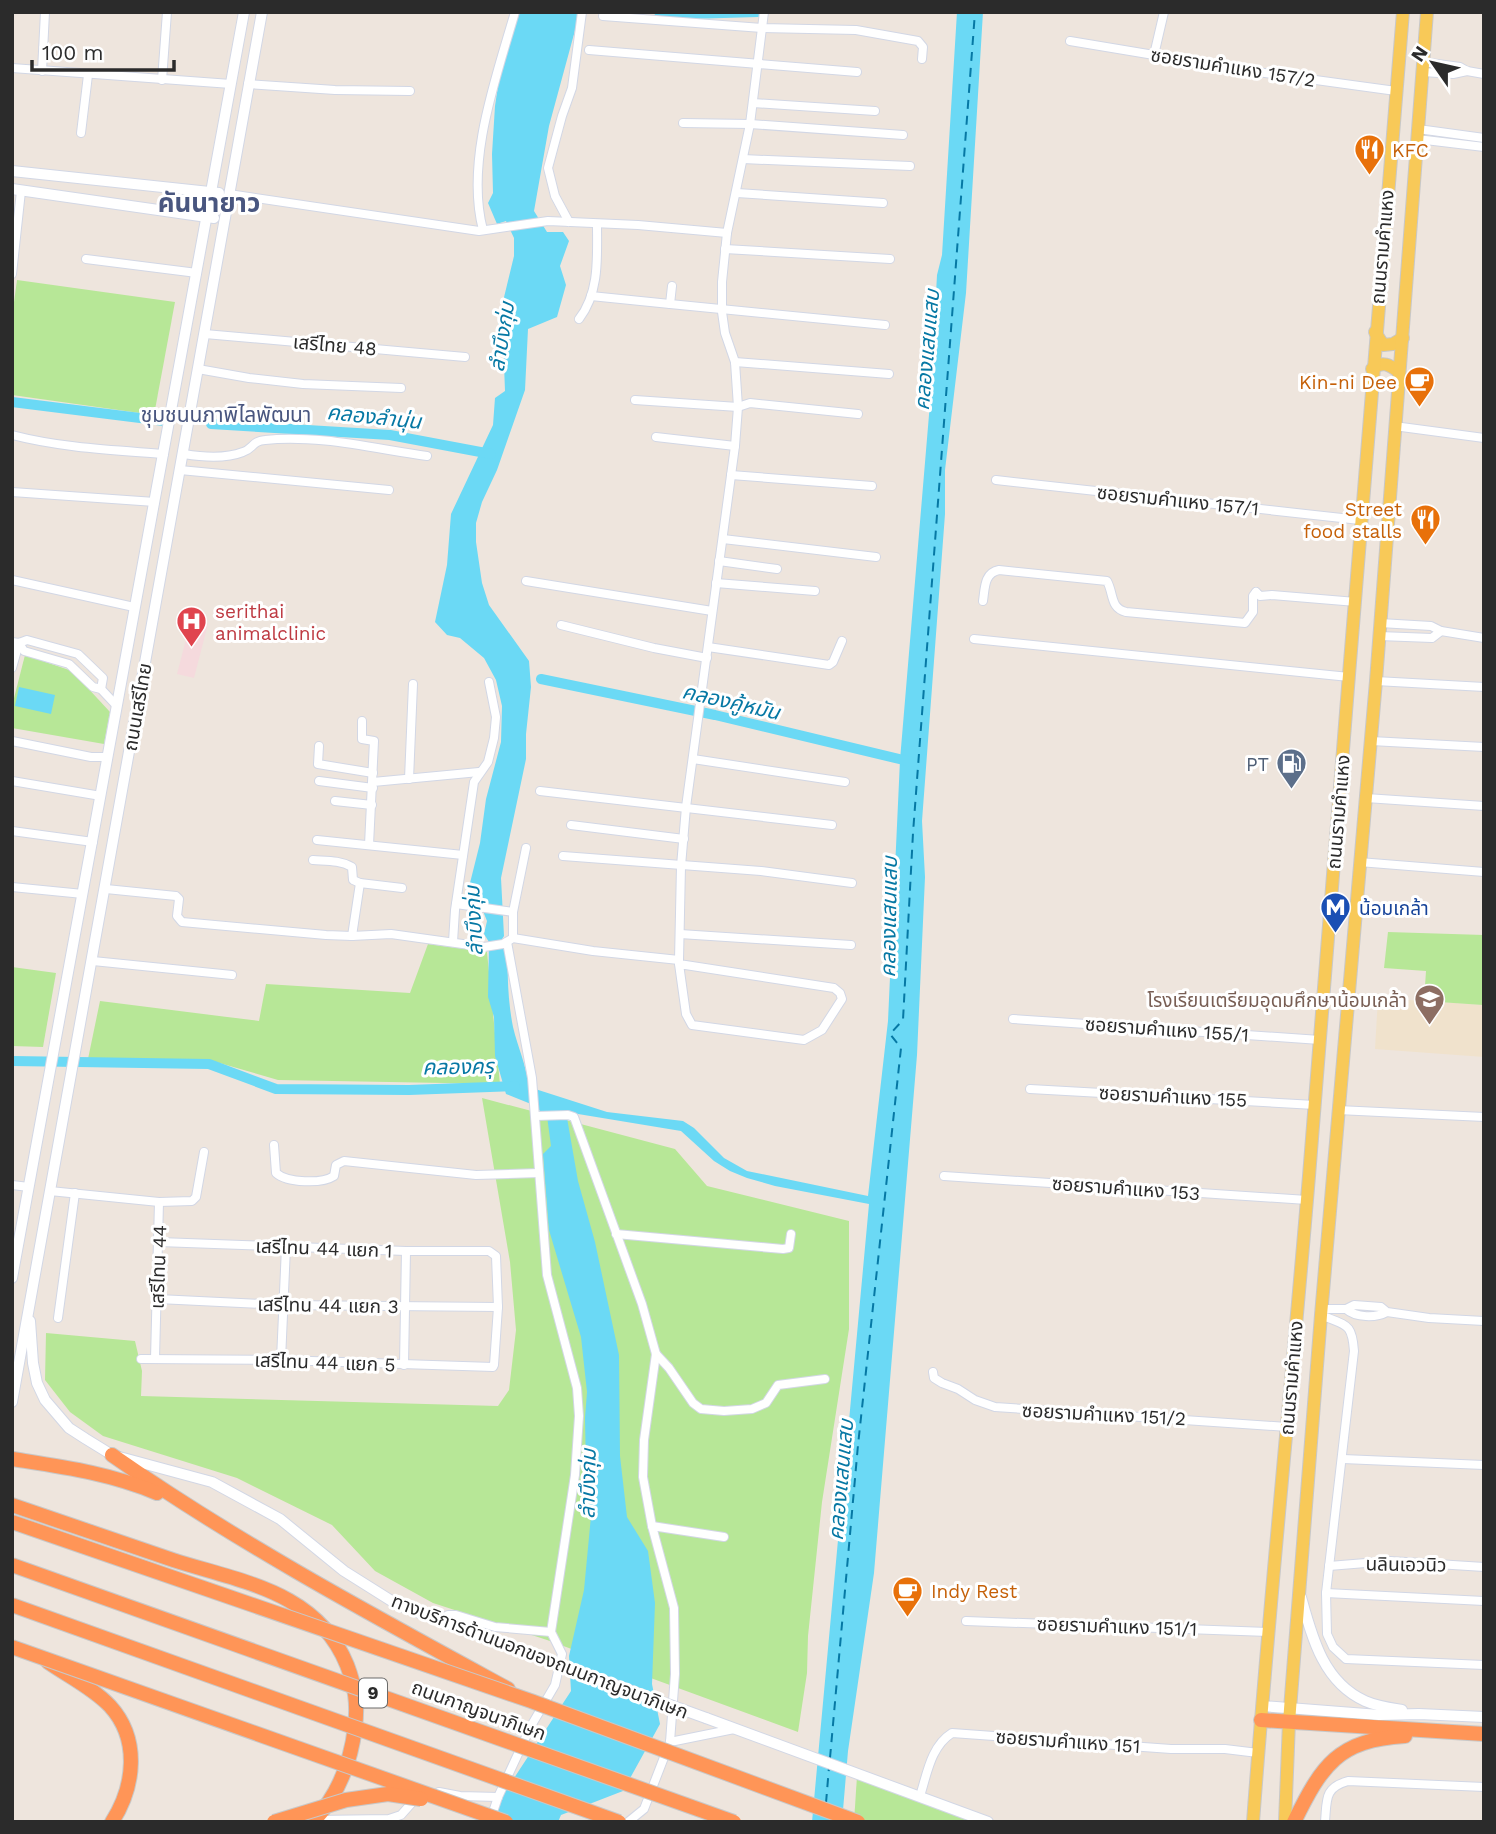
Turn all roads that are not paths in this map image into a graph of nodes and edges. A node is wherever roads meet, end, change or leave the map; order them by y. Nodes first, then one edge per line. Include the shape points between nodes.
1 (46, 12) edge
2 (167, 12) edge
3 (244, 12) edge
4 (515, 12) edge
5 (582, 12) edge
6 (1164, 12) edge
7 (1403, 12) edge
8 (1427, 12) edge
9 (263, 13) edge
10 (764, 13) edge
11 (603, 16) dead end
12 (762, 28) junction
13 (1070, 41) dead end
14 (589, 50) dead end
15 (1154, 55) junction
16 (922, 60) dead end
17 (757, 63) junction
18 (1423, 67) junction
19 (12, 68) edge
20 (42, 71) junction
21 (857, 72) dead end
22 (1484, 74) edge
23 (88, 75) junction
24 (162, 80) junction
25 (248, 84) junction
26 (231, 85) junction
27 (410, 91) dead end
28 (1396, 91) junction
29 (753, 103) junction
30 (875, 111) dead end
31 (683, 123) dead end
32 (750, 124) junction
33 (81, 133) dead end
34 (1418, 134) junction
35 (902, 135) dead end
36 (1484, 138) edge
37 (1484, 147) edge
38 (743, 159) junction
39 (910, 166) dead end
40 (12, 171) edge
41 (68, 178) junction
42 (17, 190) edge
43 (212, 191) junction
44 (737, 192) junction
45 (229, 194) junction
46 (67, 197) junction
47 (883, 203) dead end
48 (207, 217) junction
49 (224, 219) junction
50 (569, 222) junction
51 (597, 224) junction
52 (485, 230) junction
53 (727, 233) junction
54 (725, 249) junction
55 (86, 259) dead end
56 (890, 259) dead end
57 (13, 264) edge
58 (197, 273) junction
59 (12, 274) edge
60 (672, 286) dead end
61 (591, 296) junction
62 (670, 304) junction
63 (722, 308) junction
64 (579, 318) dead end
65 (885, 325) dead end
66 (1375, 332) junction
67 (205, 334) junction
68 (1403, 338) junction
69 (465, 357) dead end
70 (735, 362) junction
71 (198, 369) junction
72 (1372, 369) junction
73 (1399, 372) junction
74 (889, 374) dead end
75 (401, 388) dead end
76 (635, 400) dead end
77 (738, 407) junction
78 (858, 414) dead end
79 (1394, 426) junction
80 (12, 435) edge
81 (656, 437) dead end
82 (1484, 438) edge
83 (735, 446) junction
84 (164, 454) junction
85 (184, 454) junction
86 (427, 456) dead end
87 (180, 470) junction
88 (732, 475) junction
89 (996, 480) dead end
90 (872, 486) dead end
91 (389, 490) dead end
92 (12, 492) edge
93 (155, 502) junction
94 (1360, 520) junction
95 (723, 539) junction
96 (876, 557) dead end
97 (719, 561) junction
98 (777, 569) dead end
99 (12, 580) edge
100 (526, 582) dead end
101 (716, 583) junction
102 (815, 591) dead end
103 (982, 601) dead end
104 (1356, 602) junction
105 (134, 607) junction
106 (712, 611) junction
107 (561, 625) dead end
108 (1379, 630) junction
109 (1441, 631) junction
110 (1484, 638) edge
111 (974, 639) dead end
112 (15, 642) edge
113 (842, 642) dead end
114 (708, 647) junction
115 (78, 654) junction
116 (707, 658) junction
117 (69, 664) junction
118 (12, 668) edge
119 (1349, 677) junction
120 (1376, 681) junction
121 (489, 682) dead end
122 (413, 684) dead end
123 (1484, 687) edge
124 (101, 689) junction
125 (116, 705) junction
126 (362, 721) dead end
127 (12, 741) edge
128 (1371, 741) junction
129 (319, 746) dead end
130 (1484, 747) edge
131 (107, 757) junction
132 (128, 759) junction
133 (693, 759) junction
134 (479, 772) junction
135 (409, 779) junction
136 (12, 781) edge
137 (319, 781) dead end
138 (373, 781) junction
139 (845, 782) dead end
140 (540, 791) dead end
141 (101, 796) junction
142 (1366, 798) junction
143 (335, 801) dead end
144 (372, 805) junction
145 (1484, 806) edge
146 (686, 807) junction
147 (571, 825) dead end
148 (832, 825) dead end
149 (12, 831) edge
150 (684, 839) junction
151 (317, 840) dead end
152 (93, 842) junction
153 (369, 845) junction
154 (526, 848) dead end
155 (463, 855) junction
156 (563, 856) dead end
157 (313, 860) dead end
158 (1359, 862) junction
159 (681, 866) junction
160 (1484, 872) edge
161 (360, 883) junction
162 (852, 883) dead end
163 (12, 887) edge
164 (402, 888) dead end
165 (106, 889) junction
166 (83, 894) junction
167 (456, 904) junction
168 (509, 911) junction
169 (680, 934) junction
170 (352, 936) junction
171 (508, 941) junction
172 (453, 942) junction
173 (851, 945) dead end
174 (93, 961) junction
175 (679, 962) junction
176 (232, 975) dead end
177 (1013, 1019) dead end
178 (1320, 1040) junction
179 (1030, 1089) dead end
180 (1315, 1105) junction
181 (1338, 1110) junction
182 (538, 1115) junction
183 (1484, 1117) edge
184 (274, 1145) dead end
185 (204, 1152) dead end
186 (539, 1173) junction
187 (944, 1176) dead end
188 (12, 1185) edge
189 (29, 1187) junction
190 (50, 1191) junction
191 (75, 1193) junction
192 (1307, 1200) junction
193 (159, 1202) junction
194 (616, 1234) junction
195 (791, 1234) dead end
196 (159, 1242) junction
197 (286, 1247) junction
198 (405, 1251) junction
199 (12, 1278) edge
200 (158, 1299) junction
201 (29, 1304) junction
202 (283, 1305) junction
203 (403, 1306) junction
204 (498, 1307) junction
205 (1321, 1312) junction
206 (58, 1318) dead end
207 (1484, 1321) edge
208 (656, 1354) junction
209 (141, 1359) dead end
210 (155, 1359) junction
211 (281, 1360) junction
212 (404, 1365) junction
213 (933, 1372) dead end
214 (825, 1379) dead end
215 (12, 1402) edge
216 (1287, 1427) junction
217 (112, 1455) junction
218 (12, 1459) edge
219 (1343, 1459) junction
220 (1484, 1465) edge
221 (12, 1505) edge
222 (185, 1506) junction
223 (12, 1522) edge
224 (652, 1526) junction
225 (724, 1537) dead end
226 (12, 1565) edge
227 (1329, 1566) junction
228 (1484, 1567) edge
229 (1326, 1593) junction
230 (1300, 1595) junction
231 (1484, 1601) edge
232 (12, 1605) edge
233 (438, 1621) junction
234 (966, 1621) dead end
235 (551, 1632) junction
236 (1268, 1632) junction
237 (12, 1647) edge
238 (39, 1656) junction
239 (1484, 1665) edge
240 (531, 1701) junction
241 (1261, 1713) junction
242 (1419, 1714) junction
243 (1289, 1715) junction
244 (1484, 1717) edge
245 (737, 1729) junction
246 (1449, 1733) junction
247 (1484, 1734) edge
248 (670, 1742) junction
249 (1258, 1753) junction
250 (1484, 1787) edge
251 (920, 1796) junction
252 (498, 1797) junction
253 (1254, 1799) junction
254 (115, 1817) edge
255 (485, 1817) edge
256 (314, 1821) edge
257 (274, 1822) edge
258 (506, 1822) edge
259 (620, 1822) edge
260 (628, 1822) edge
261 (734, 1822) edge
262 (858, 1822) edge
263 (988, 1822) edge
264 (1246, 1822) edge
265 (1253, 1822) edge
266 (1285, 1822) edge
267 (1294, 1822) edge
268 (1325, 1822) edge

1 - 20 street
2 - 24 street
3 - 26 main road, ถนนเสรีไทย
4 - 52 street via 481,143 478,207
5 - 50 street via 572,88 548,168
6 - 15 street
7 - 28 main road, ถนนรามคำแหง
8 - 18 main road, ถนนรามคำแหง
9 - 25 main road, ถนนเสรีไทย
10 - 12 street
11 - 12 street
12 - 16 street via 856,30 918,41 923,47
12 - 17 street
13 - 15 street, ซอยรามคำแหง 157/2
14 - 17 street
15 - 28 street, ซอยรามคำแหง 157/2
17 - 21 street
17 - 29 street
18 - 22 street via 1460,67
18 - 34 main road, ถนนรามคำแหง
19 - 20 street
20 - 23 street
23 - 24 street
23 - 33 street
24 - 26 street
25 - 27 street
25 - 45 main road, ถนนเสรีไทย
26 - 43 main road, ถนนเสรีไทย
28 - 66 main road, ถนนรามคำแหง
29 - 30 street
29 - 32 street
31 - 32 street
32 - 35 street
32 - 38 street
34 - 36 street
34 - 37 street
34 - 68 main road, ถนนรามคำแหง
38 - 39 street
38 - 44 street
40 - 41 main road
41 - 43 main road
41 - 46 main road
42 - 46 main road
42 - 57 street
43 - 45 main road
43 - 48 main road, ถนนเสรีไทย
44 - 47 street
44 - 53 street
45 - 49 main road, ถนนเสรีไทย
45 - 52 street
46 - 48 main road
48 - 49 main road
48 - 58 main road, ถนนเสรีไทย
49 - 67 main road, ถนนเสรีไทย
50 - 51 street
50 - 52 street
51 - 53 street
51 - 61 street via 596,279
53 - 54 street
54 - 56 street
54 - 63 street
55 - 58 street
57 - 59 street
58 - 84 main road, ถนนเสรีไทย
60 - 62 street
61 - 62 street
61 - 64 street
62 - 63 street
63 - 65 street
63 - 70 street
66 - 68 main road via 1383,345
66 - 72 main road, ถนนรามคำแหง
67 - 69 street, เสรีไทย 48
67 - 71 main road, ถนนเสรีไทย
68 - 73 main road, ถนนรามคำแหง
70 - 74 street
70 - 77 street
71 - 75 street via 249,379
71 - 85 main road, ถนนเสรีไทย
72 - 73 main road via 1385,363
72 - 94 main road, ถนนรามคำแหง
73 - 79 main road, ถนนรามคำแหง
76 - 77 street
77 - 78 street via 750,403
77 - 83 street
79 - 82 street
79 - 108 main road, ถนนรามคำแหง
80 - 84 street via 93,449
81 - 83 street
83 - 88 street
84 - 93 main road, ถนนเสรีไทย
85 - 86 street via 224,456 242,453 255,442 302,440
85 - 87 main road, ถนนเสรีไทย
87 - 91 street
87 - 132 main road, ถนนเสรีไทย
88 - 90 street
88 - 95 street
89 - 94 street, ซอยรามคำแหง 157/1
92 - 93 street
93 - 105 main road, ถนนเสรีไทย
94 - 104 main road, ถนนรามคำแหง
95 - 96 street
95 - 97 street
97 - 98 street
97 - 101 street
99 - 105 street
100 - 106 street
101 - 102 street
101 - 106 street
103 - 104 street via 988,575 999,570 1108,581 1114,605 1126,612 1245,623 1250,620 1252,596 1260,589 1272,595
104 - 119 main road, ถนนรามคำแหง
105 - 125 main road, ถนนเสรีไทย
106 - 114 street
107 - 116 street
108 - 109 street via 1431,626
108 - 109 street via 1432,638
108 - 120 main road, ถนนรามคำแหง
109 - 110 street
111 - 119 street
112 - 115 street via 27,640
112 - 117 street via 24,651
112 - 118 street
113 - 114 street via 829,665
114 - 116 street
115 - 117 street
115 - 124 street via 103,678
116 - 133 street
117 - 124 street
119 - 178 main road, ถนนรามคำแหง
120 - 123 street
120 - 128 main road, ถนนรามคำแหง
121 - 134 street via 496,717 494,738 488,762
122 - 135 street
124 - 125 street
125 - 131 main road, ถนนเสรีไทย
126 - 138 street via 362,739 374,741
127 - 131 street
128 - 130 street
128 - 142 main road, ถนนรามคำแหง
129 - 138 street via 318,764
131 - 132 main road
131 - 141 main road, ถนนเสรีไทย
132 - 165 main road, ถนนเสรีไทย
133 - 139 street
133 - 146 street
134 - 135 street
134 - 155 street
135 - 138 street
136 - 141 street
137 - 138 street
138 - 144 street
140 - 146 street
141 - 152 main road, ถนนเสรีไทย
142 - 145 street
142 - 158 main road, ถนนรามคำแหง
143 - 144 street
144 - 153 street
146 - 148 street
146 - 150 street
147 - 150 street
149 - 152 street
150 - 159 street
151 - 153 street
152 - 166 main road, ถนนเสรีไทย
153 - 155 street
154 - 168 street
155 - 167 street
156 - 159 street
157 - 161 street via 343,862 352,867 354,880
158 - 160 street
158 - 181 main road, ถนนรามคำแหง
159 - 162 street
159 - 169 street
161 - 164 street
161 - 170 street
163 - 166 street
165 - 170 street via 176,896 177,916 182,922
165 - 174 main road, ถนนเสรีไทย
166 - 189 main road, ถนนเสรีไทย
167 - 168 street
167 - 172 street
168 - 171 street
169 - 173 street
169 - 175 street
170 - 172 street via 391,934
171 - 172 street via 487,947
171 - 175 street
171 - 182 street
174 - 176 street
174 - 190 main road, ถนนเสรีไทย
175 - 175 street via 692,1025 804,1040 825,1027 842,999 834,988
177 - 178 street, ซอยรามคำแหง 155/1
178 - 180 main road, ถนนรามคำแหง
179 - 180 street, ซอยรามคำแหง 155
180 - 192 main road, ถนนรามคำแหง
181 - 183 street
181 - 205 main road, ถนนรามคำแหง
182 - 186 street
182 - 194 street via 574,1117
184 - 186 street via 276,1173 285,1179 326,1181 344,1161 476,1175
185 - 193 street via 196,1197
186 - 235 street via 547,1275 577,1388 579,1416 575,1475
187 - 192 street, ซอยรามคำแหง 153
188 - 189 street
189 - 199 main road, ถนนเสรีไทย
190 - 191 street, เสรีไทน 44
190 - 201 main road, ถนนเสรีไทย
191 - 193 street, เสรีไทน 44
191 - 206 street
192 - 216 main road, ถนนรามคำแหง
193 - 196 street, เสรีไทน 44
194 - 195 street via 783,1249 789,1248
194 - 208 street
196 - 197 street, เสรีไทน 44 แยก 1
196 - 200 street, เสรีไทน 44
197 - 198 street, เสรีไทน 44 แยก 1
197 - 202 street
198 - 203 street
198 - 204 street, เสรีไทน 44 แยก 1 via 489,1251 496,1256
200 - 202 street, เสรีไทน 44 แยก 3
200 - 210 street, เสรีไทน 44
201 - 215 main road, ถนนเสรีไทย
201 - 217 main road, ทางบริการด้านนอกของถนนกาญจนาภิเษก via 33,1363 44,1400 69,1428
202 - 203 street, เสรีไทน 44 แยก 3
202 - 211 street
203 - 204 street, เสรีไทน 44 แยก 3
203 - 212 street
204 - 212 street, เสรีไทน 44 แยก 5 via 493,1367
205 - 207 street via 1346,1309 1353,1314 1380,1316 1387,1312
205 - 219 street, ถนนรามคำแหง via 1353,1333
205 - 230 main road, ถนนรามคำแหง
208 - 214 street via 693,1403 707,1410 752,1409 766,1404 778,1385
208 - 224 street via 643,1477
209 - 210 street, เสรีไทน 44 แยก 5
210 - 211 street, เสรีไทน 44 แยก 5
211 - 212 street, เสรีไทน 44 แยก 5
213 - 216 street, ซอยรามคำแหง 151/2 via 942,1384 995,1407
216 - 236 main road, ถนนรามคำแหง
217 - 222 highway
217 - 233 main road, ทางบริการด้านนอกของถนนกาญจนาภิเษก via 222,1487 280,1519 371,1590
218 - 222 highway via 125,1480
219 - 220 street
219 - 227 street, ถนนรามคำแหง
221 - 256 highway via 267,1588 325,1626 339,1645 355,1688 357,1711 353,1750 338,1788
222 - 240 highway, bridge
223 - 240 highway, bridge
224 - 225 street
224 - 248 street via 674,1608
226 - 261 highway, ถนนกาญจนาภิเษก / 9, bridge
227 - 228 street, นลินเอวนิว via 1397,1561
227 - 229 street, ถนนรามคำแหง
229 - 231 street
229 - 239 street, ถนนรามคำแหง via 1327,1634 1346,1659
230 - 242 main road via 1324,1664 1343,1687 1368,1703
230 - 243 main road, ถนนรามคำแหง
232 - 259 highway, 9, bridge
233 - 235 street via 456,1615 495,1627
233 - 245 main road, ทางบริการด้านนอกของถนนกาญจนาภิเษก, bridge
234 - 236 street, ซอยรามคำแหง 151/1
235 - 252 street via 562,1654 558,1677
236 - 241 main road, ถนนรามคำแหง
237 - 238 highway, bridge
238 - 254 highway, bridge via 95,1693 122,1723 132,1764 128,1790
238 - 255 highway, bridge
240 - 262 highway, bridge
241 - 243 highway
241 - 249 main road, ถนนรามคำแหง
242 - 243 main road
242 - 244 main road
243 - 246 highway
243 - 266 main road, ถนนรามคำแหง
245 - 248 street
245 - 251 main road, ทางบริการด้านนอกของถนนกาญจนาภิเษก
246 - 247 highway
246 - 267 highway via 1355,1745 1326,1765
248 - 260 street via 644,1809
249 - 251 street, ซอยรามคำแหง 151 via 952,1733 937,1746
249 - 253 main road, ถนนรามคำแหง
250 - 268 street via 1348,1781 1335,1784 1328,1794
251 - 263 main road, ทางบริการด้านนอกของถนนกาญจนาภิเษก
252 - 255 street
252 - 256 street via 460,1797 432,1790 421,1792 401,1815 390,1819
253 - 264 main road
253 - 265 main road, ถนนรามคำแหง
255 - 257 highway, bridge via 431,1800 388,1794 346,1800
255 - 258 highway, bridge

